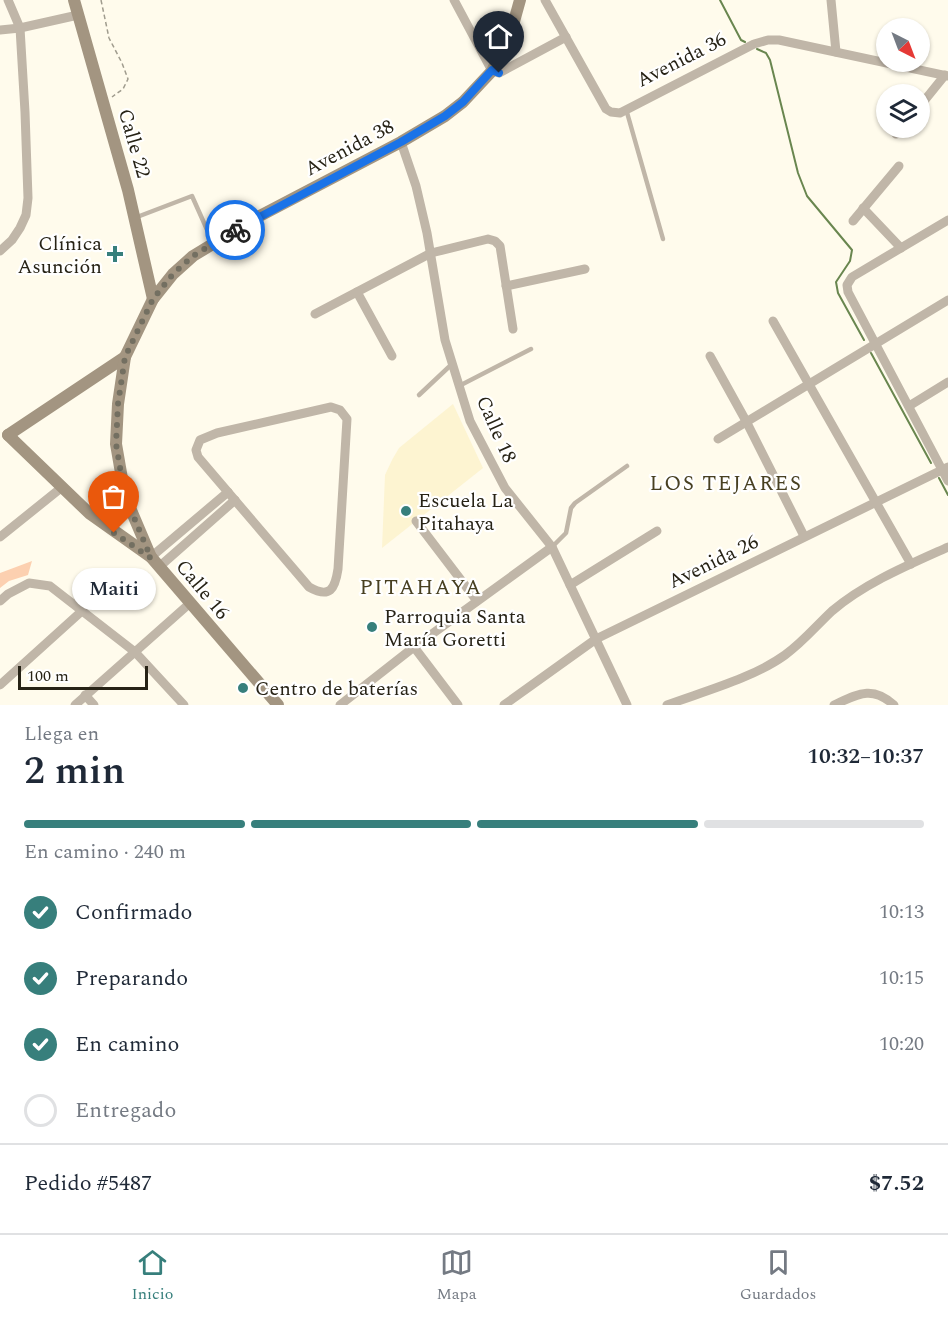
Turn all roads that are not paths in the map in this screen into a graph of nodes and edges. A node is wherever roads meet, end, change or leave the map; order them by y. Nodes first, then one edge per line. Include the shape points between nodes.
1 (8, 0) edge
2 (74, 0) edge
3 (454, 0) edge
4 (520, 0) edge
5 (545, 0) edge
6 (831, 0) edge
7 (78, 15) junction
8 (20, 28) junction
9 (0, 30) edge
10 (566, 37) junction
11 (836, 52) junction
12 (492, 70) junction
13 (946, 76) edge
14 (930, 94) edge
15 (626, 109) junction
16 (401, 142) junction
17 (899, 166) dead end
18 (863, 208) junction
19 (135, 218) junction
20 (948, 220) edge
21 (853, 221) dead end
22 (663, 239) dead end
23 (213, 243) junction
24 (901, 248) junction
25 (0, 251) edge
26 (431, 253) junction
27 (585, 269) dead end
28 (506, 286) junction
29 (357, 292) junction
30 (153, 299) junction
31 (948, 300) edge
32 (315, 314) dead end
33 (772, 321) dead end
34 (513, 328) dead end
35 (874, 343) junction
36 (531, 349) dead end
37 (392, 356) dead end
38 (710, 356) dead end
39 (125, 357) junction
40 (453, 364) junction
41 (948, 382) edge
42 (808, 384) junction
43 (459, 386) junction
44 (419, 395) dead end
45 (909, 406) junction
46 (746, 421) junction
47 (4, 434) edge
48 (717, 439) dead end
49 (627, 466) dead end
50 (945, 468) edge
51 (948, 481) edge
52 (61, 488) junction
53 (228, 492) junction
54 (235, 500) junction
55 (875, 501) junction
56 (416, 521) dead end
57 (657, 531) dead end
58 (804, 536) junction
59 (0, 537) edge
60 (552, 547) junction
61 (948, 547) edge
62 (155, 562) junction
63 (911, 564) junction
64 (570, 585) junction
65 (0, 601) edge
66 (477, 602) junction
67 (189, 604) junction
68 (83, 610) junction
69 (596, 639) junction
70 (414, 647) junction
71 (135, 652) junction
72 (0, 685) edge
73 (85, 695) junction
74 (75, 705) edge
75 (94, 705) edge
76 (184, 705) edge
77 (278, 705) edge
78 (340, 705) edge
79 (458, 705) edge
80 (504, 705) edge
81 (627, 705) edge
82 (668, 705) edge
83 (834, 705) edge
84 (894, 705) edge

1 - 8 street
2 - 7 street, Calle 22
3 - 12 street
4 - 12 street, Avenida 38 via 510,36
5 - 10 street
6 - 11 street
7 - 8 street
7 - 19 street, Calle 22
8 - 9 street
8 - 25 street via 28,198 20,228
10 - 12 street via 506,71
10 - 15 street, Avenida 36 via 606,109
11 - 13 street
11 - 15 street, Avenida 36 via 768,40
12 - 16 street, Avenida 38 via 463,102
13 - 14 street
15 - 22 lane
16 - 23 street, Avenida 38
16 - 26 street, Calle 18 via 416,186
17 - 18 street
18 - 21 street
18 - 24 street
19 - 23 lane via 192,196
19 - 30 street, Calle 22
20 - 24 street
23 - 30 street, Avenida 38 via 173,274
24 - 35 street via 852,277 847,285
26 - 28 street via 488,238 495,241 500,246
26 - 29 street
26 - 40 street, Calle 18 via 445,340
27 - 28 street
28 - 34 street
29 - 32 street
29 - 37 street
30 - 39 street, Avenida 38
31 - 35 street
33 - 42 street
35 - 42 street
35 - 45 street
36 - 43 lane
38 - 46 street
39 - 47 street
39 - 62 street via 116,444 125,496
40 - 43 street, Calle 18
40 - 44 lane
41 - 45 street
42 - 46 street
42 - 55 street
43 - 60 street, Calle 18 via 470,421 505,488
45 - 50 street
46 - 48 street
46 - 58 street
47 - 52 street, Calle 16
49 - 60 lane via 571,508 566,533
50 - 51 street
50 - 55 street, Avenida 26
52 - 59 street
52 - 62 street, Calle 16
53 - 54 street
53 - 54 street via 198,457 200,440 331,407 347,418 338,569 334,586 328,592 309,587
53 - 62 street
54 - 62 street
55 - 58 street, Avenida 26
55 - 63 street
56 - 66 street
57 - 64 street
58 - 69 street, Avenida 26
60 - 64 street, Calle 18
60 - 66 street
61 - 63 street
62 - 67 street, Calle 16
63 - 82 street via 859,591 784,656 754,672
64 - 69 street, Calle 18
65 - 68 street via 29,583 50,586
66 - 70 street
67 - 71 street
67 - 77 street, Calle 16
68 - 71 street
68 - 72 street
69 - 80 street, Avenida 26
69 - 81 street, Calle 18
70 - 78 street
70 - 79 street
71 - 73 street
71 - 76 street
73 - 74 street
73 - 75 street
83 - 84 street via 872,692

